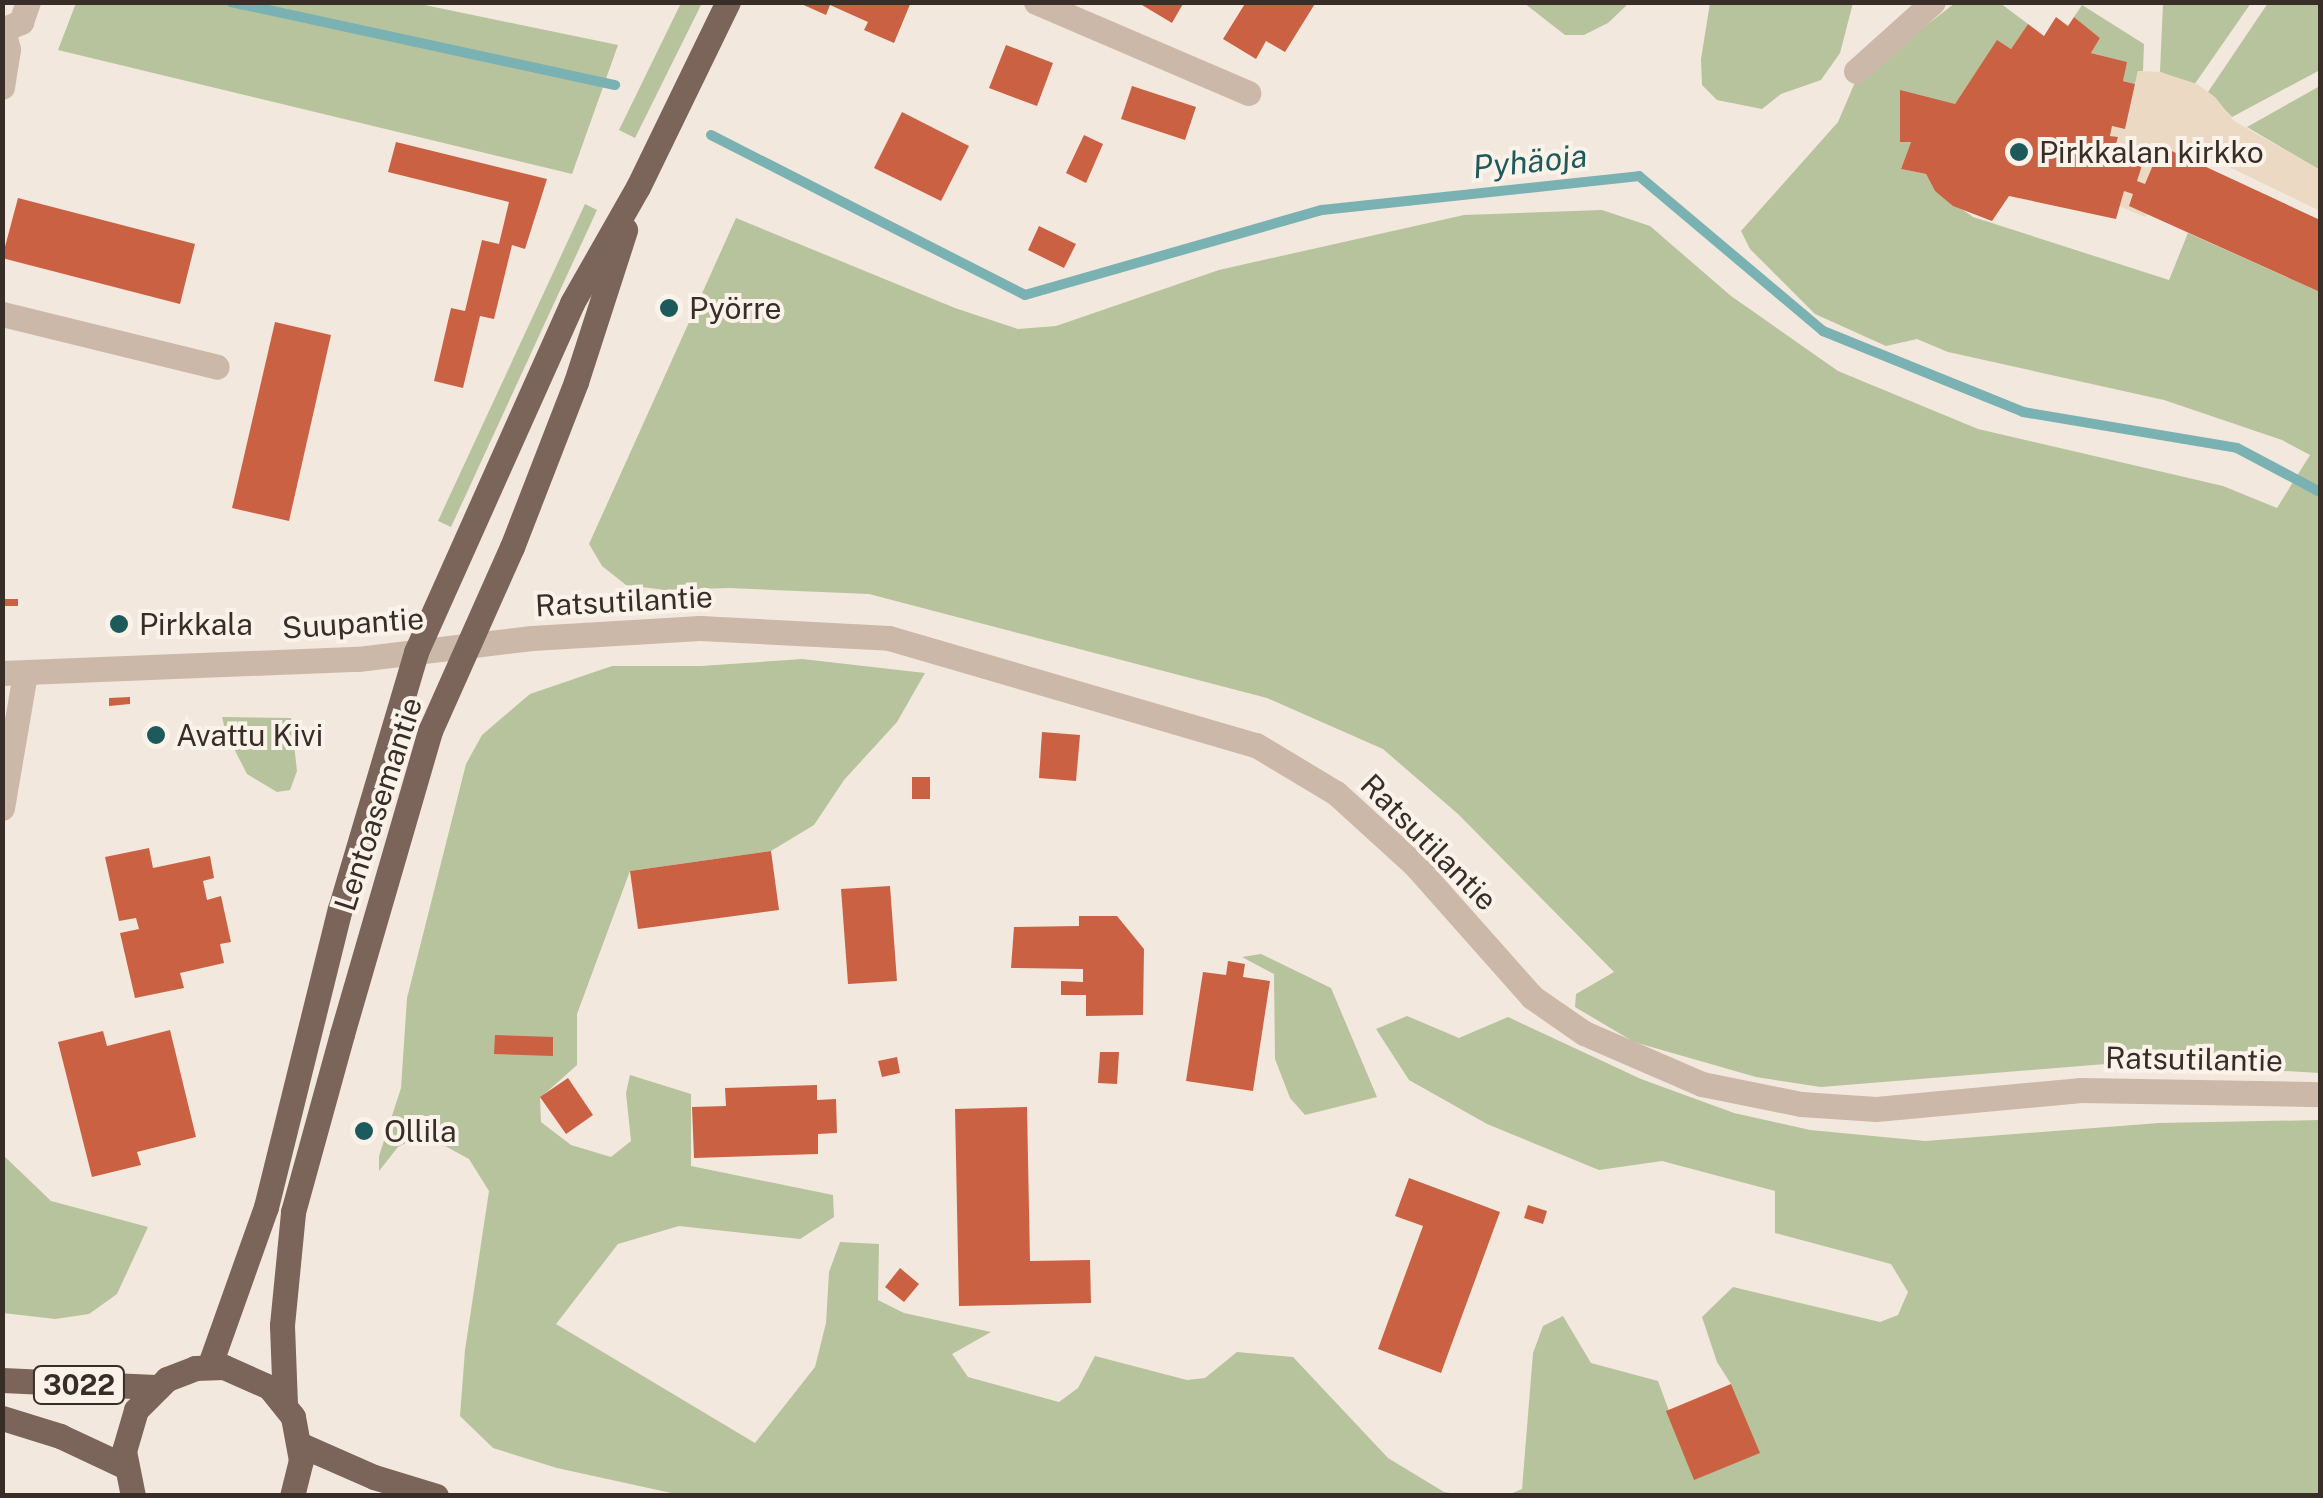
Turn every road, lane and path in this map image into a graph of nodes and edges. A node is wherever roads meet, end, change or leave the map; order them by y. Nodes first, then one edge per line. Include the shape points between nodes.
1 (28, 2) edge
2 (728, 2) edge
3 (1036, 2) edge
4 (1933, 2) edge
5 (3, 30) edge
6 (1856, 70) dead end
7 (2, 87) edge
8 (1248, 92) dead end
9 (638, 187) junction
10 (2, 314) edge
11 (217, 367) dead end
12 (469, 644) junction
13 (416, 652) junction
14 (14, 673) edge
15 (2, 808) edge
16 (2320, 1094) edge
17 (209, 1367) junction
18 (2, 1380) edge
19 (155, 1387) junction
20 (286, 1404) junction
21 (2, 1418) edge
22 (301, 1445) junction
23 (124, 1466) junction
24 (133, 1496) edge
25 (292, 1496) edge
26 (436, 1496) edge

1 - 5 street via 21,22
2 - 9 main road, Lentoasemantie
3 - 8 street
4 - 6 street
5 - 7 street via 8,49
9 - 12 main road, Lentoasemantie via 576,382
9 - 13 main road, Lentoasemantie via 572,303
10 - 11 street
12 - 13 street, Suupantie
12 - 16 street, Ratsutilantie via 700,628 889,638 1256,745 1336,794 1415,865 1532,997 1642,1062 1754,1097 1876,1109 2082,1090
12 - 20 main road, Lentoasemantie via 430,731 293,1212 283,1311
13 - 14 street, Suupantie
13 - 17 main road, Lentoasemantie via 340,909 266,1208
14 - 15 street
17 - 19 main road, 3022 via 180,1372
17 - 20 main road via 252,1376
18 - 19 main road, 3022
19 - 23 main road, 3022 via 130,1422
20 - 22 main road, Lentoasemantie
21 - 23 main road, 3022
22 - 25 main road
22 - 26 main road
23 - 24 main road, 3022

